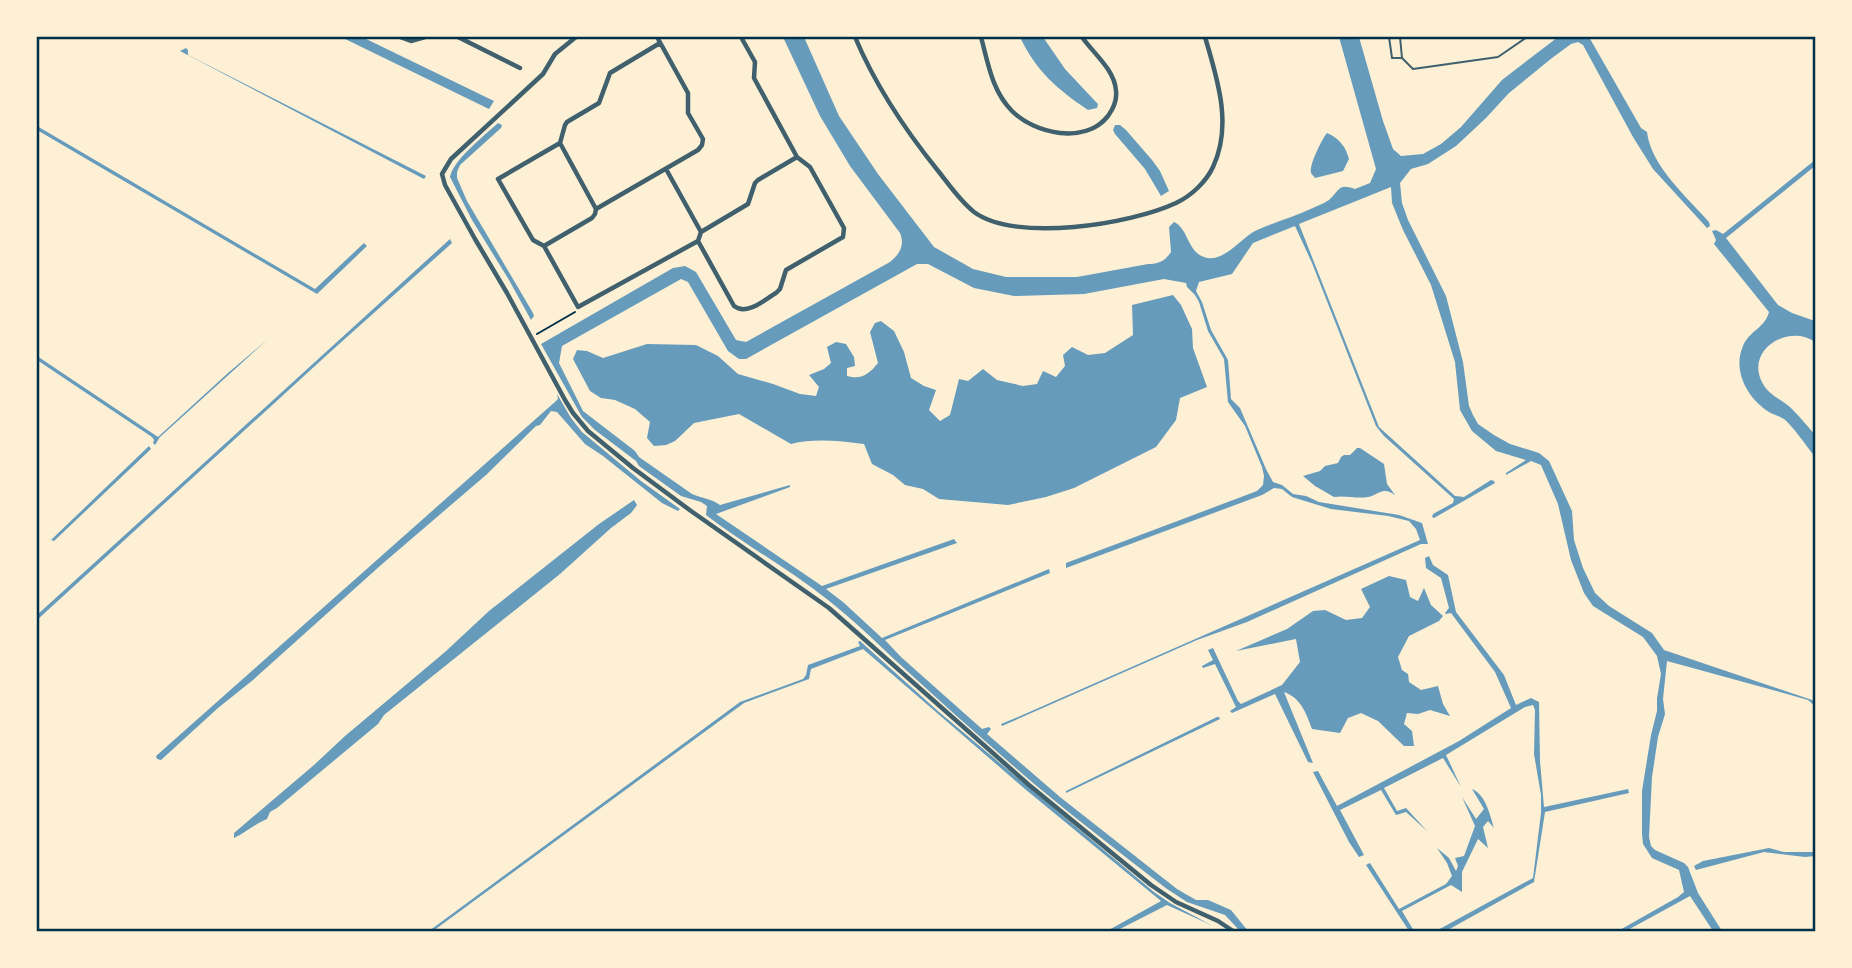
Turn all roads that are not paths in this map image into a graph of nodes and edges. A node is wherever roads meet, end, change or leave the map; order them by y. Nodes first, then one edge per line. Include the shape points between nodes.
1 (400, 37) edge
2 (425, 37) edge
3 (458, 37) edge
4 (576, 37) edge
5 (741, 37) edge
6 (855, 37) edge
7 (981, 37) edge
8 (1082, 37) edge
9 (1205, 37) edge
10 (1389, 37) edge
11 (1400, 37) edge
12 (1527, 37) edge
13 (658, 39) edge
14 (1402, 58) junction
15 (520, 68) dead end
16 (560, 143) junction
17 (797, 157) junction
18 (666, 169) junction
19 (596, 208) junction
20 (701, 232) junction
21 (698, 241) junction
22 (544, 246) junction
23 (1233, 931) edge

1 - 2 street via 411,41
3 - 15 street
4 - 23 street via 555,54 544,74 448,162 442,174 573,413 633,468 829,608 1029,785 1151,885
5 - 17 street via 755,62 754,78
6 - 9 street via 886,99 958,196 975,213 1027,229 1086,225 1154,212 1198,188 1213,168 1222,132 1220,96
7 - 8 street via 997,90 1010,109 1039,128 1067,134 1091,130 1111,112 1115,101 1110,72
10 - 14 lane via 1392,58
11 - 14 lane
12 - 14 lane via 1498,57 1413,69
13 - 16 street via 610,73 600,103 567,122
13 - 18 street via 688,93 688,113 703,139 698,150
16 - 19 street
16 - 22 street via 498,179 533,240
17 - 20 street via 758,180 748,204
17 - 21 street via 810,167 844,228 841,240 786,270 776,293 743,310 734,306
18 - 19 street
18 - 20 street
19 - 22 street via 592,218
20 - 21 street
21 - 22 street via 578,307

